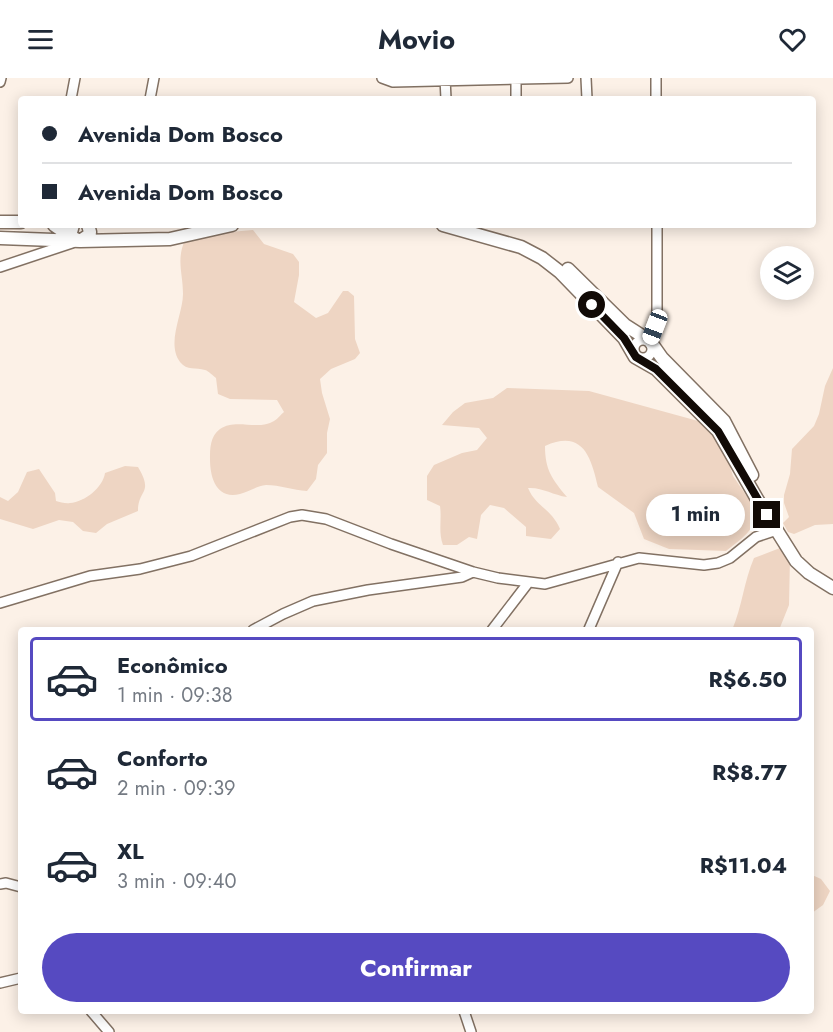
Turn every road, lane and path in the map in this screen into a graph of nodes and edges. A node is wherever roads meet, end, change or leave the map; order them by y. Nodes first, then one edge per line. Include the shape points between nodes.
1 (75, 78) edge
2 (154, 78) edge
3 (382, 78) edge
4 (568, 78) edge
5 (586, 78) edge
6 (656, 78) edge
7 (445, 79) edge
8 (516, 79) edge
9 (72, 96) edge
10 (151, 96) edge
11 (446, 96) edge
12 (516, 96) edge
13 (587, 96) edge
14 (656, 96) edge
15 (0, 222) edge
16 (18, 222) edge
17 (89, 228) edge
18 (219, 228) edge
19 (453, 228) edge
20 (482, 228) edge
21 (657, 228) edge
22 (74, 234) edge
23 (0, 238) edge
24 (0, 267) edge
25 (650, 341) junction
26 (636, 357) junction
27 (757, 500) junction
28 (777, 530) junction
29 (618, 562) junction
30 (473, 572) junction
31 (528, 583) junction
32 (833, 588) edge
33 (0, 603) edge
34 (259, 627) edge
35 (494, 627) edge
36 (590, 627) edge
37 (0, 884) edge
38 (18, 886) edge
39 (18, 979) edge
40 (0, 983) edge
41 (94, 1014) edge
42 (465, 1014) edge
43 (109, 1032) edge
44 (471, 1032) edge

1 - 9 street
2 - 10 street
3 - 7 street via 393,82
4 - 8 street
5 - 13 street
6 - 14 street
7 - 8 street
7 - 11 street
8 - 12 street
15 - 16 street
17 - 22 street via 89,236
18 - 22 street via 170,239 99,239
19 - 26 street via 542,258 624,338
20 - 25 street via 547,251 625,325
21 - 25 street via 657,315
22 - 23 street
22 - 24 street
25 - 26 street via 648,357
25 - 27 street via 724,421 754,480
26 - 27 street via 656,369 718,431
27 - 28 street
28 - 29 street via 756,537 730,558 704,566 639,558
28 - 32 street via 796,561
29 - 31 street via 545,584
29 - 36 street
30 - 31 street
30 - 33 street via 326,519 302,515 191,556 90,576
30 - 34 street via 313,601
31 - 35 street
37 - 38 street
39 - 40 street
41 - 43 street
42 - 44 street

